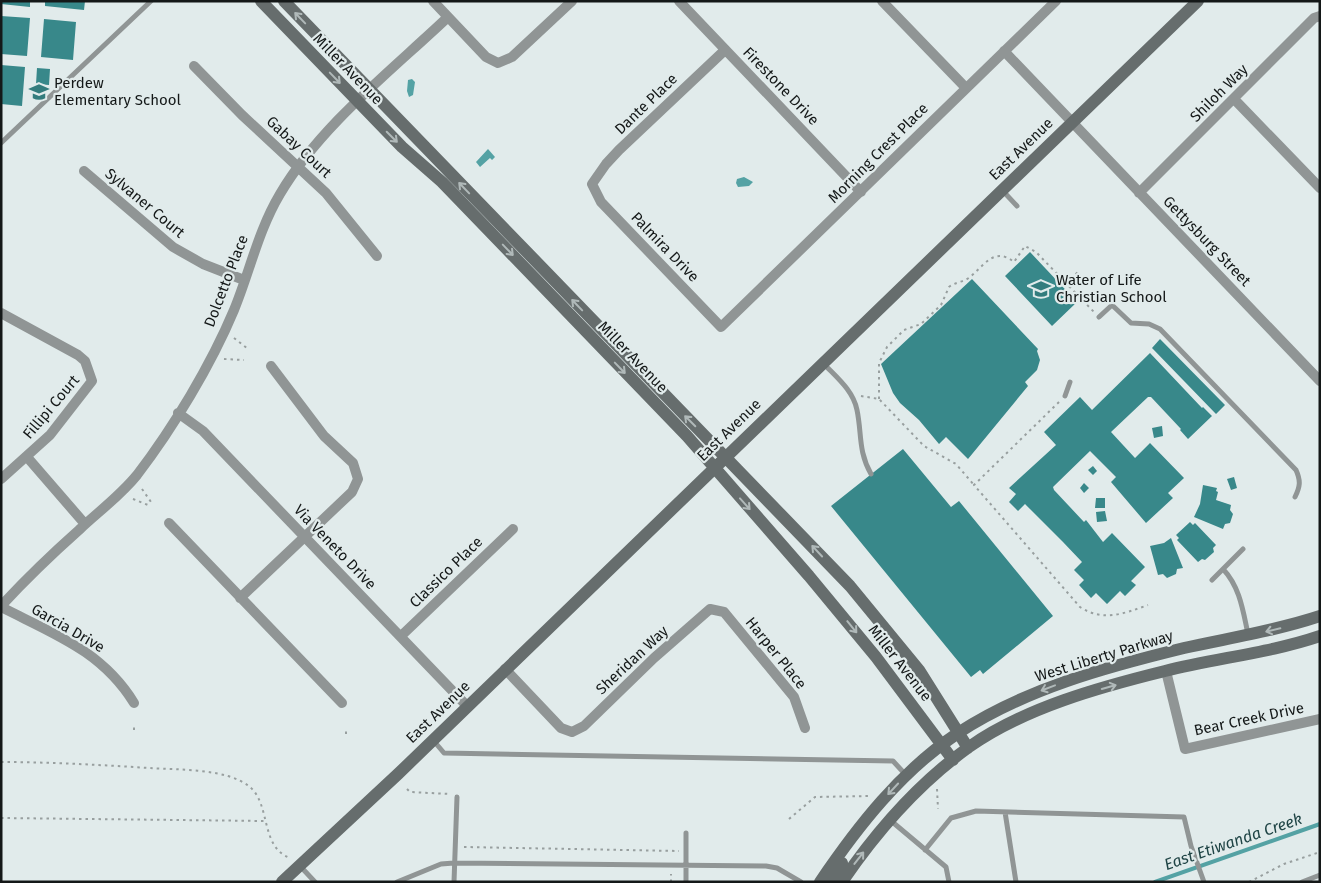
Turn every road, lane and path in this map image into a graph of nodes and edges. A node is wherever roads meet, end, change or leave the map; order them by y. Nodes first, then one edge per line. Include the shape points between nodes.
1 (152, 1) edge
2 (261, 1) edge
3 (284, 1) edge
4 (433, 1) edge
5 (572, 1) edge
6 (678, 1) edge
7 (882, 1) edge
8 (1056, 1) edge
9 (1198, 1) edge
10 (1320, 16) edge
11 (448, 17) junction
12 (725, 50) junction
13 (1004, 51) junction
14 (194, 66) dead end
15 (966, 88) junction
16 (370, 90) junction
17 (1234, 99) junction
18 (358, 102) junction
19 (1073, 122) junction
20 (1, 143) edge
21 (299, 166) junction
22 (84, 171) dead end
23 (592, 184) joint
24 (1320, 188) edge
25 (1002, 190) junction
26 (861, 192) junction
27 (1139, 192) junction
28 (1017, 206) dead end
29 (377, 256) dead end
30 (1079, 271) dead end
31 (244, 280) junction
32 (1066, 283) junction
33 (1, 312) edge
34 (1099, 317) joint
35 (721, 327) joint
36 (234, 338) dead end
37 (248, 349) dead end
38 (223, 358) dead end
39 (244, 360) dead end
40 (822, 363) junction
41 (271, 366) dead end
42 (1320, 380) edge
43 (1070, 382) dead end
44 (851, 394) junction
45 (1065, 396) joint
46 (879, 398) junction
47 (178, 413) junction
48 (724, 456) junction
49 (27, 457) junction
50 (714, 467) junction
51 (871, 474) dead end
52 (1, 479) edge
53 (974, 485) junction
54 (142, 489) dead end
55 (1295, 497) dead end
56 (133, 499) dead end
57 (151, 502) dead end
58 (148, 504) dead end
59 (168, 523) dead end
60 (85, 524) junction
61 (513, 529) dead end
62 (305, 536) junction
63 (1243, 549) dead end
64 (1223, 569) junction
65 (1212, 580) dead end
66 (240, 598) junction
67 (1148, 605) dead end
68 (1, 607) edge
69 (710, 609) joint
70 (1320, 616) edge
71 (1248, 635) junction
72 (400, 636) junction
73 (1320, 636) edge
74 (505, 669) junction
75 (1166, 671) junction
76 (134, 703) dead end
77 (342, 703) dead end
78 (467, 706) junction
79 (1320, 719) edge
80 (805, 728) dead end
81 (346, 730) dead end
82 (959, 732) junction
83 (346, 734) dead end
84 (432, 740) junction
85 (942, 745) junction
86 (968, 748) junction
87 (953, 760) junction
88 (1, 762) edge
89 (906, 775) junction
90 (406, 789) dead end
91 (936, 789) dead end
92 (871, 796) dead end
93 (457, 797) joint
94 (938, 809) dead end
95 (1005, 812) junction
96 (1, 818) edge
97 (790, 819) dead end
98 (889, 820) junction
99 (265, 821) junction
100 (686, 833) dead end
101 (455, 844) junction
102 (926, 850) junction
103 (686, 851) junction
104 (842, 851) junction
105 (1320, 852) edge
106 (300, 863) junction
107 (454, 864) junction
108 (686, 865) junction
109 (1320, 875) edge
110 (282, 882) edge
111 (315, 882) edge
112 (397, 882) edge
113 (454, 882) edge
114 (686, 882) edge
115 (801, 882) edge
116 (820, 882) edge
117 (831, 882) edge
118 (842, 882) edge
119 (950, 882) edge
120 (1016, 882) edge
121 (1204, 882) edge
122 (1249, 882) edge
123 (1302, 882) edge

1 - 20 lane
2 -> 18 main road, Miller Avenue
16 -> 3 main road, Miller Avenue
4 - 11 street
5 - 11 street via 512,57 498,63 486,57
6 - 12 street, Firestone Drive
7 - 15 street
8 - 13 street, Morning Crest Place
9 - 19 main road, East Avenue
10 - 17 street, Shiloh Way via 1314,18
11 - 16 street, Dolcetto Place
12 - 23 street, Dante Place via 613,157
12 - 26 street, Firestone Drive
13 - 15 street, Morning Crest Place
13 - 19 street, Gettysburg Street
14 - 21 street, Gabay Court
15 - 26 street, Morning Crest Place
16 - 18 street, Dolcetto Place
48 -> 16 main road, Miller Avenue
17 - 24 street
17 - 27 street, Shiloh Way
18 - 21 street, Dolcetto Place
18 -> 50 main road, Miller Avenue via 442,182
19 - 25 main road, East Avenue
19 - 27 street, Gettysburg Street
21 - 29 street, Gabay Court via 336,203
21 - 31 street, Dolcetto Place via 267,219
22 - 31 street, Sylvaner Court via 173,247 203,264
23 - 35 street, Palmira Drive via 601,202
25 - 28 lane
25 - 40 main road, East Avenue
26 - 35 street, Morning Crest Place
27 - 42 street, Gettysburg Street
30 - 32 path
31 - 47 street, Dolcetto Place via 234,310 202,375
32 - 34 path
32 - 46 path via 1036,252 1025,246 1014,262 1000,256 989,258 971,276 949,288 942,304 921,324 904,330 891,342 879,363
33 - 49 street, Fillipi Court via 78,355 85,361 92,381 50,435
34 - 55 lane via 1112,305 1131,323 1149,324 1160,329 1296,470 1300,479
36 - 37 path
38 - 39 path
40 - 44 lane
40 - 48 main road, East Avenue
41 - 62 street via 315,425 353,463 358,474 352,492
43 - 45 lane
44 - 46 path
44 - 51 lane via 857,409 860,446
45 - 53 path
46 - 53 path via 924,446 956,464
47 - 60 street, Dolcetto Place via 136,476
47 - 62 street, Via Veneto Drive via 203,431
48 - 50 main road, East Avenue
82 -> 48 main road, Miller Avenue via 919,670 877,617 797,529
49 - 52 street, Fillipi Court
49 - 60 street
50 - 74 main road, East Avenue
50 -> 85 main road, Miller Avenue via 870,650
53 - 67 path via 1080,607 1089,613 1109,617
54 - 57 path
56 - 58 path
59 - 66 street
60 - 68 street, Dolcetto Place via 37,567
61 - 72 street, Classico Place
62 - 66 street
62 - 72 street, Via Veneto Drive
63 - 64 lane
64 - 65 lane
64 - 71 lane via 1237,589
66 - 77 street
68 - 76 street, Garcia Drive via 96,658 122,684
69 - 74 street, Sheridan Way via 584,726 572,732 561,728
69 - 80 street, Harper Place via 724,612 794,696
70 -> 71 main road, West Liberty Parkway
71 -> 82 main road, West Liberty Parkway via 1158,655 1063,683 1007,706
72 - 78 street, Via Veneto Drive
73 - 75 main road, West Liberty Parkway
74 - 78 main road, East Avenue
75 - 79 street, Bear Creek Drive via 1185,749
86 -> 75 main road, West Liberty Parkway via 1062,702
78 - 84 main road, East Avenue
81 - 83 path
82 - 85 main road, West Liberty Parkway
82 - 86 main road, Miller Avenue
84 - 89 lane via 444,752 893,761
84 - 106 main road, East Avenue
85 - 87 main road, Miller Avenue
85 - 89 main road, West Liberty Parkway
86 - 87 main road, West Liberty Parkway
87 - 98 main road, West Liberty Parkway
88 - 99 path via 193,770 230,778 243,783 256,794
89 -> 104 main road, West Liberty Parkway via 871,812
90 - 93 path via 410,792 443,792
91 - 94 path
92 - 97 path via 815,797
93 - 101 lane
95 - 102 lane via 976,811 952,818
95 - 120 lane
95 - 121 lane via 1184,817
96 - 99 path
98 - 102 lane
118 -> 98 main road, West Liberty Parkway
99 - 106 path via 277,847
100 - 103 lane
101 - 103 path via 466,848
101 - 107 lane
102 - 119 lane via 946,867
103 - 108 lane
104 - 116 main road, West Liberty Parkway
104 - 117 main road via 842,865
105 - 122 path via 1284,864
106 - 110 main road, East Avenue
106 - 111 lane
107 - 108 lane
107 - 112 lane via 441,864
107 - 113 lane
108 - 114 lane
108 - 115 lane via 766,866 777,868
109 - 123 lane

